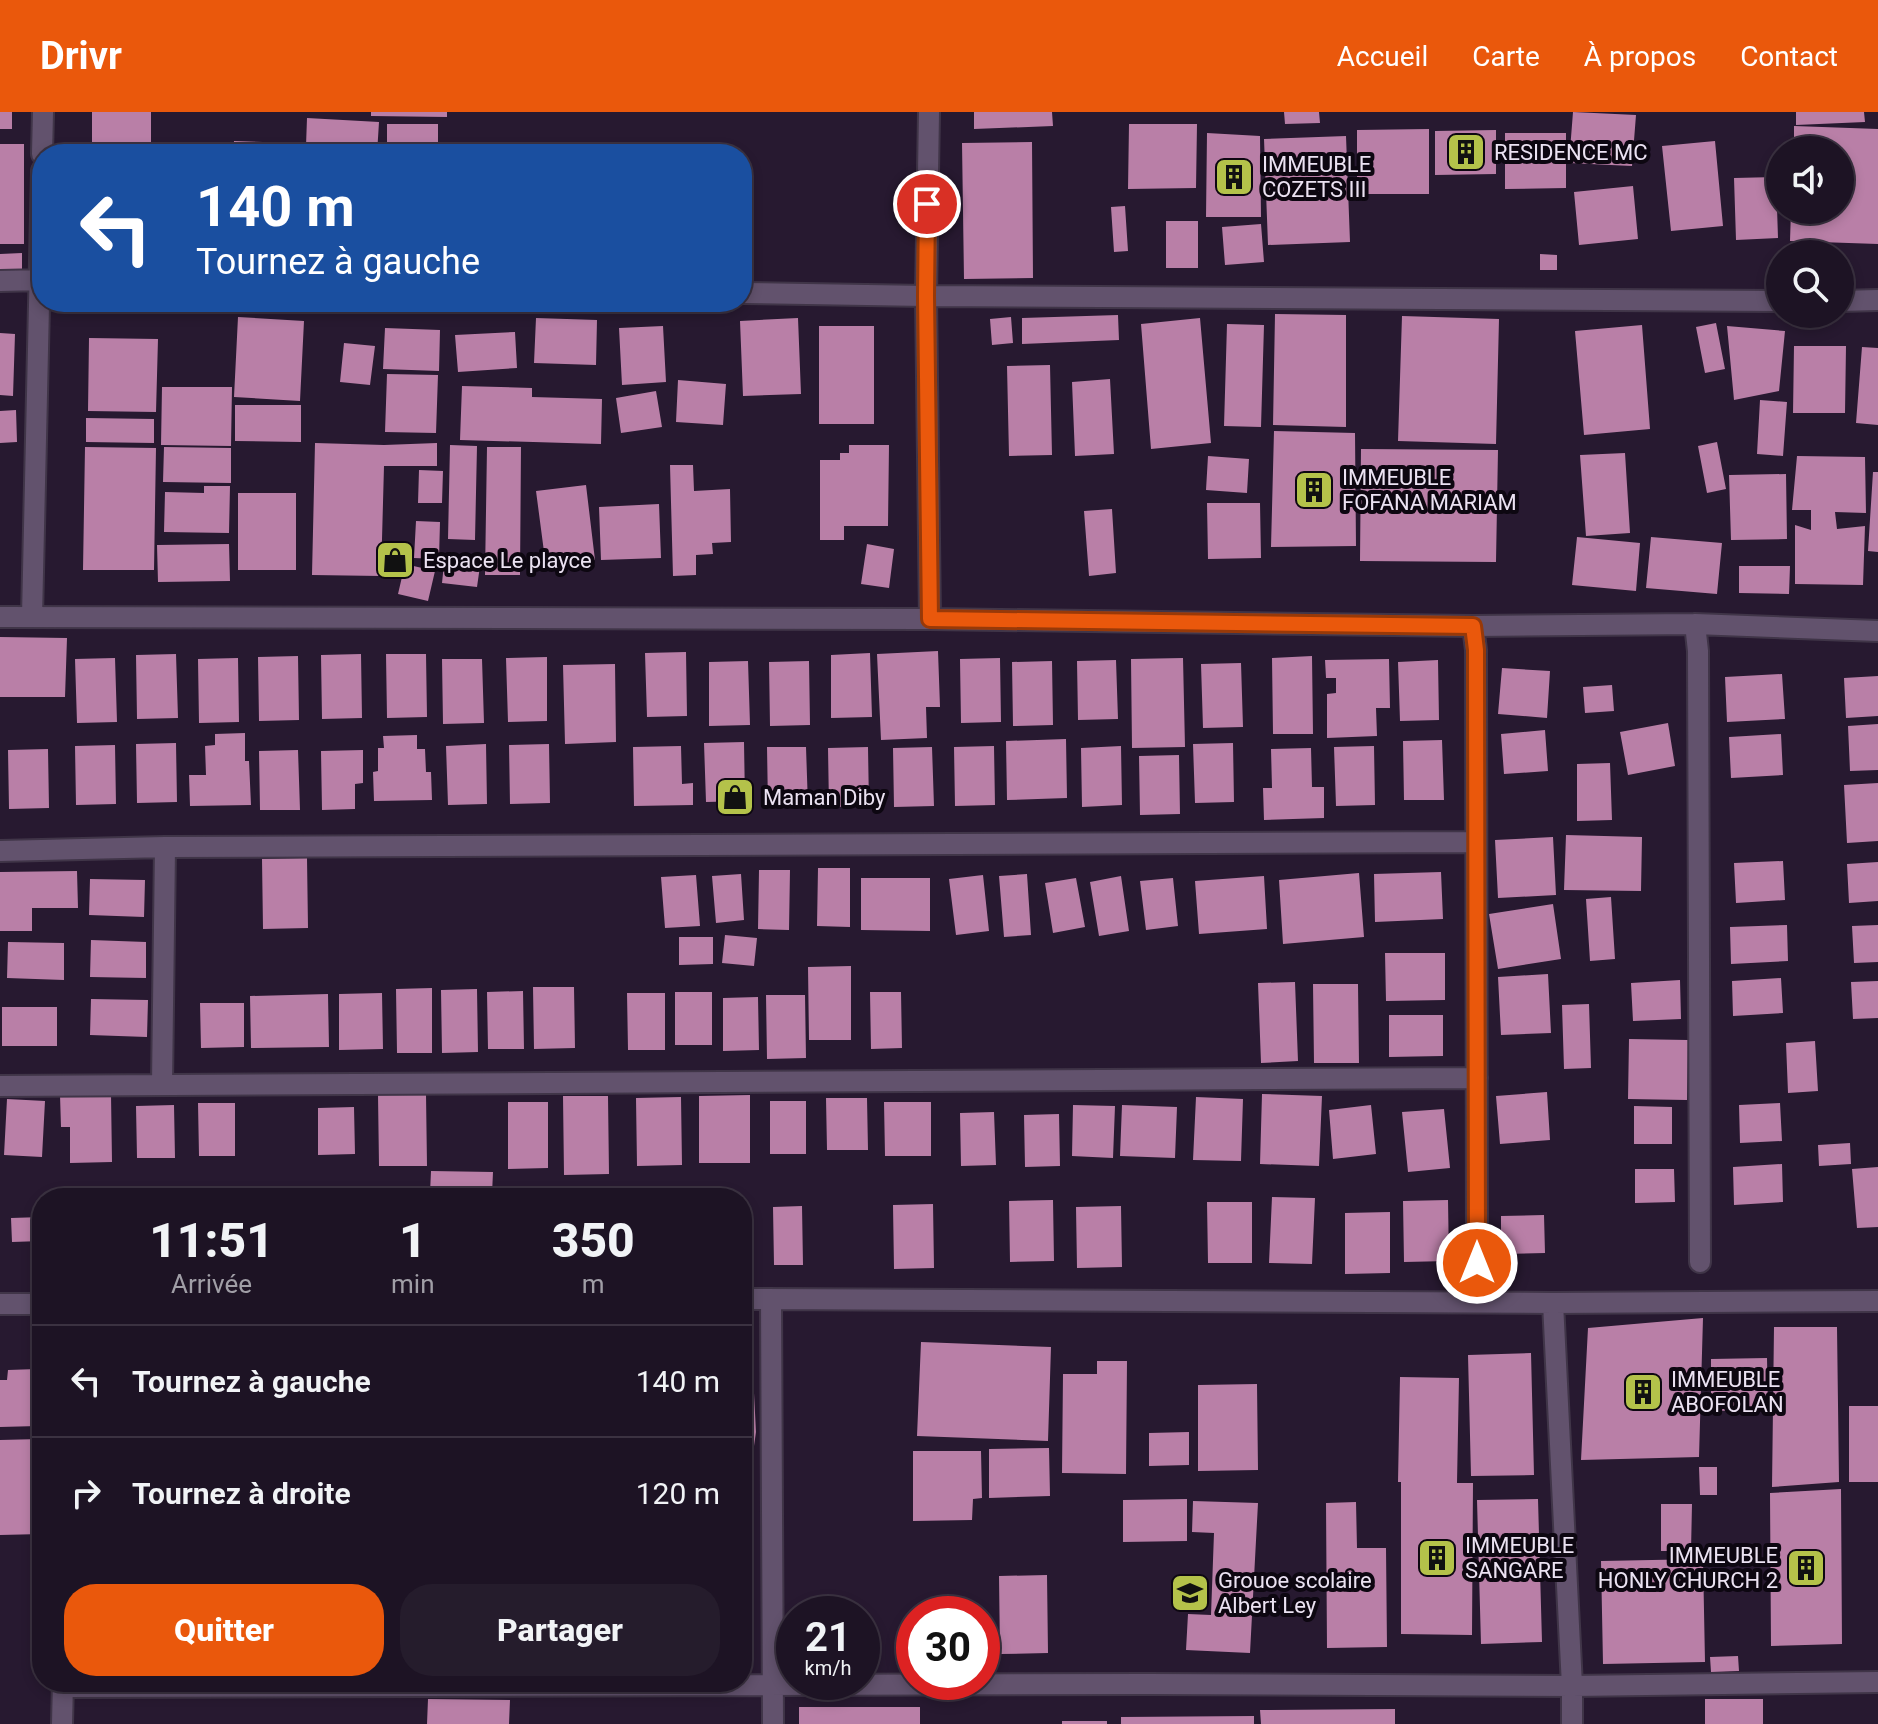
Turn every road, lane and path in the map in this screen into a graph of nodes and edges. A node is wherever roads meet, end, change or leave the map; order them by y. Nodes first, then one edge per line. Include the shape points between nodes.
1 (43, 112) edge
2 (929, 112) edge
3 (42, 144) edge
4 (32, 280) edge
5 (0, 281) edge
6 (752, 293) edge
7 (926, 296) junction
8 (1878, 300) edge
9 (1766, 301) edge
10 (1854, 301) edge
11 (40, 312) edge
12 (0, 617) edge
13 (32, 617) junction
14 (930, 619) junction
15 (1695, 624) junction
16 (1473, 626) junction
17 (1878, 631) edge
18 (1476, 842) junction
19 (165, 847) junction
20 (0, 851) edge
21 (1477, 1078) junction
22 (162, 1085) junction
23 (0, 1086) edge
24 (1700, 1262) dead end
25 (1477, 1263) dead end
26 (752, 1299) edge
27 (771, 1299) junction
28 (1878, 1301) edge
29 (1553, 1303) junction
30 (0, 1304) edge
31 (32, 1304) edge
32 (1878, 1682) edge
33 (752, 1685) edge
34 (772, 1685) junction
35 (1572, 1686) junction
36 (63, 1692) edge
37 (62, 1724) edge
38 (773, 1724) edge
39 (1572, 1724) edge

1 - 3 street
2 - 7 street
4 - 5 street
6 - 7 street
7 - 9 street
7 - 14 street
8 - 10 street
11 - 13 street
12 - 13 street
13 - 14 street
14 - 16 street
15 - 16 street
15 - 17 street
15 - 24 street
16 - 18 street
18 - 19 street
18 - 21 street
19 - 20 street
19 - 22 street
21 - 22 street
21 - 25 street
22 - 23 street
26 - 27 street
27 - 29 street
27 - 34 street
28 - 29 street
29 - 35 street
30 - 31 street
32 - 35 street
33 - 34 street
34 - 35 street
34 - 38 street
35 - 39 street
36 - 37 street

